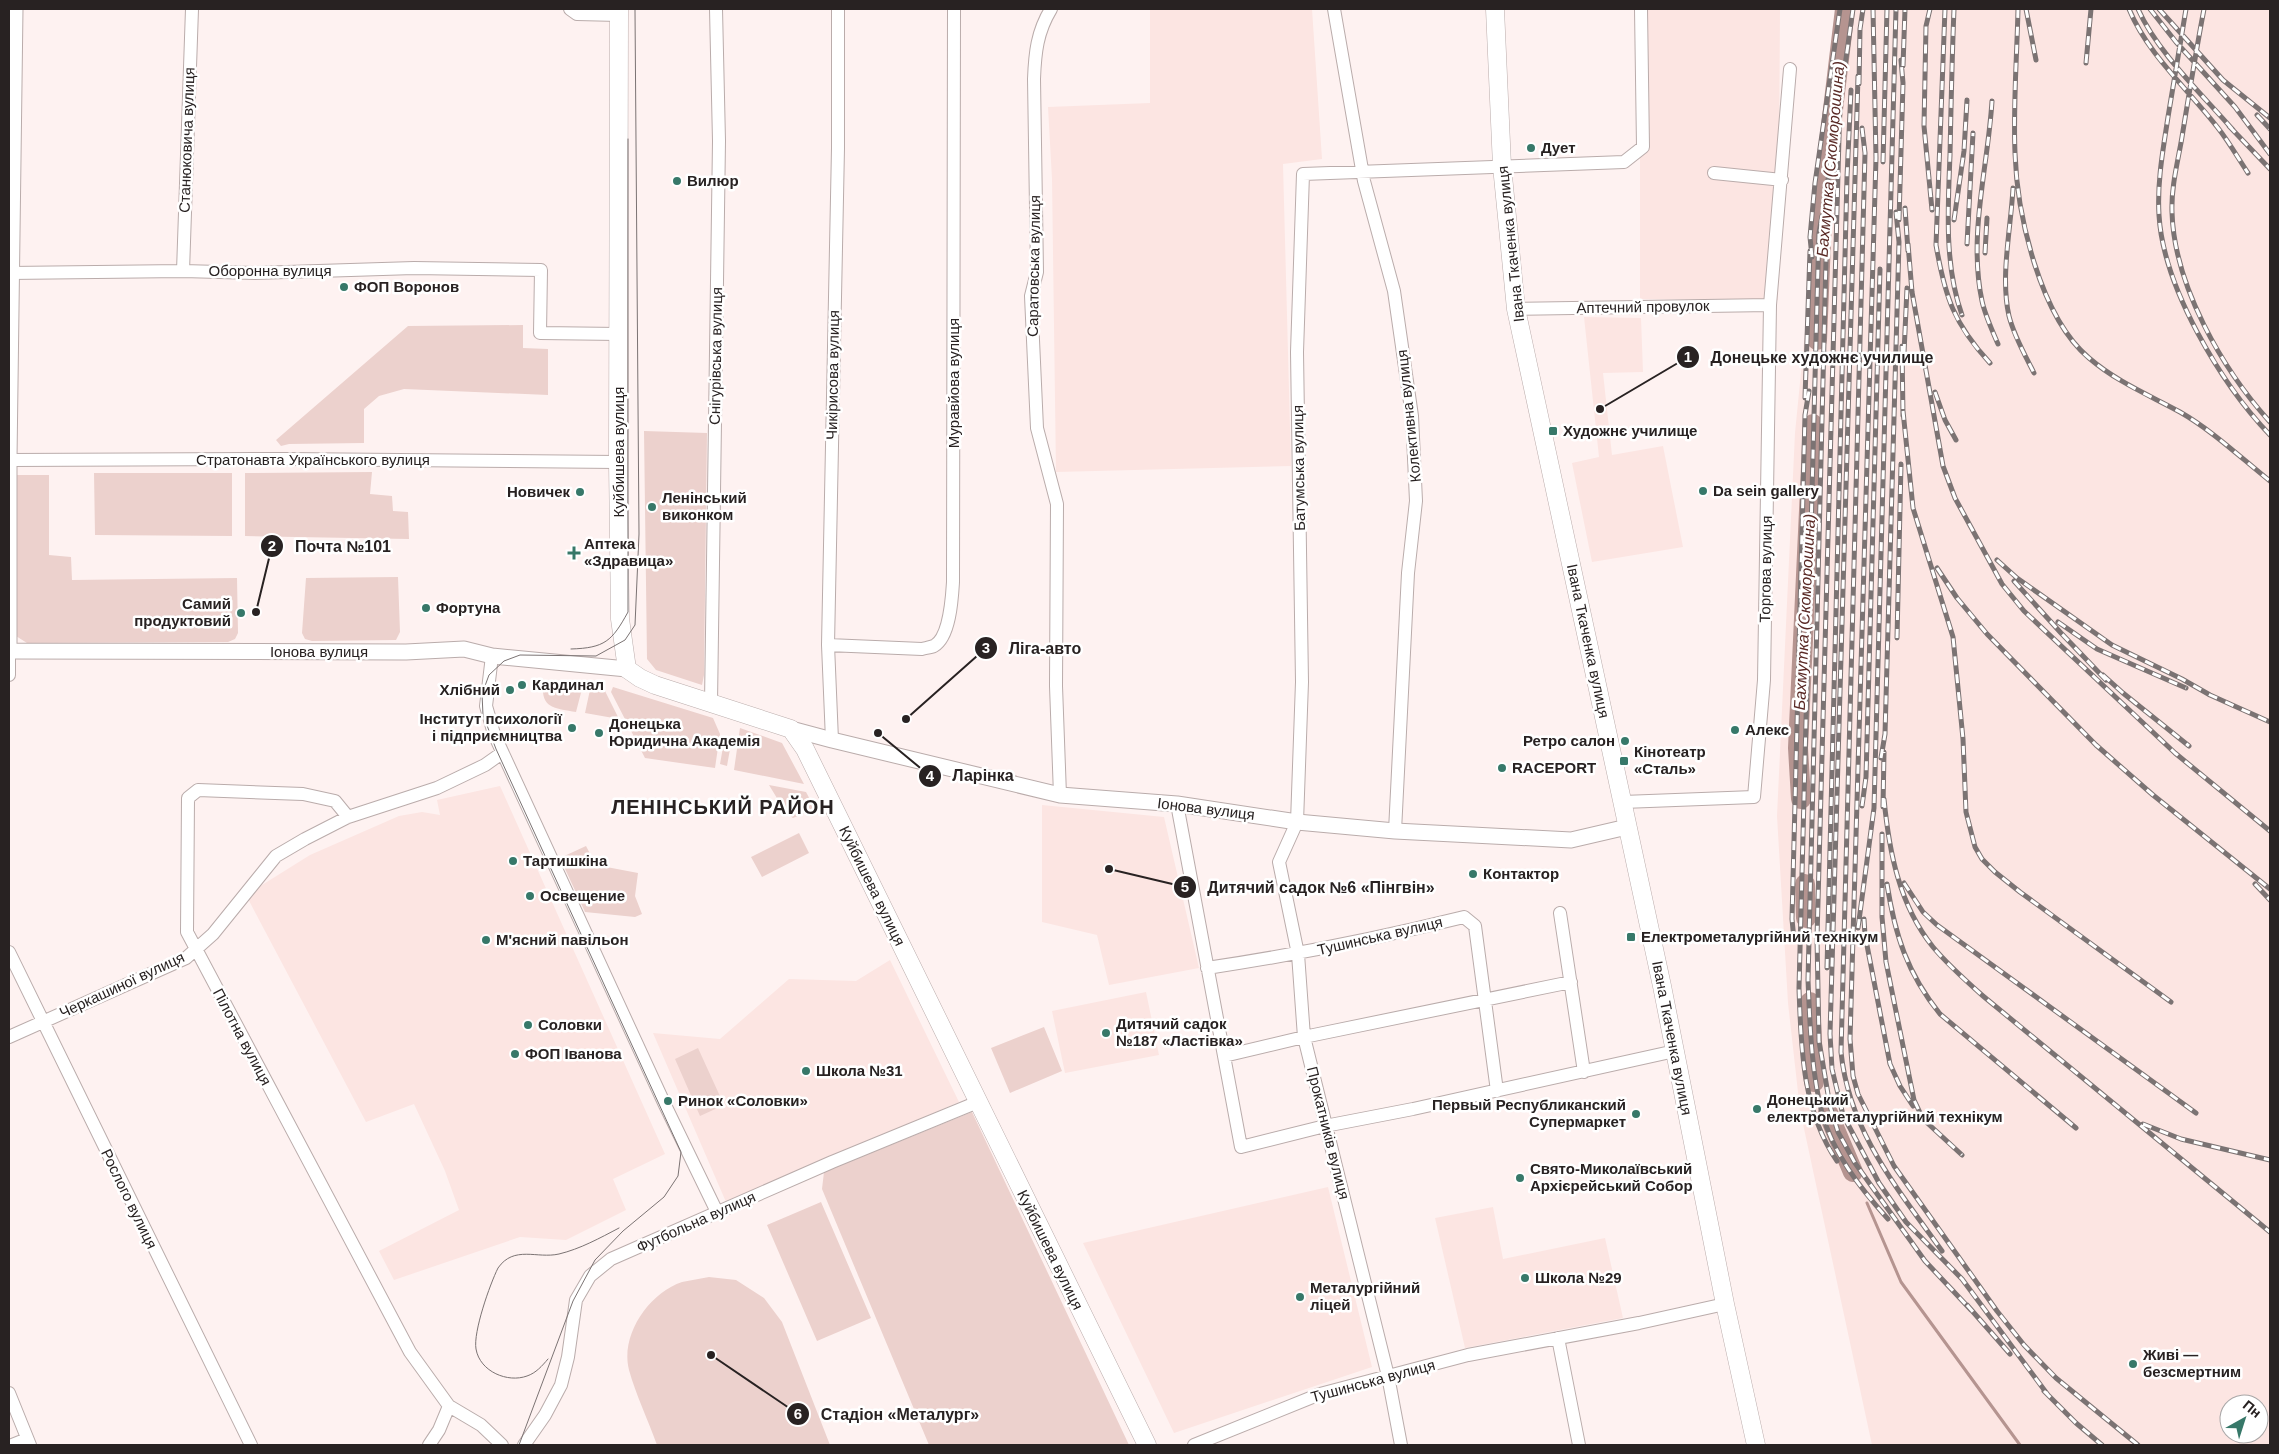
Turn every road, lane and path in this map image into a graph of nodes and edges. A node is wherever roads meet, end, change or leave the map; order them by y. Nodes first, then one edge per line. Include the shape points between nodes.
1 (14, 9) edge
2 (192, 9) edge
3 (570, 9) edge
4 (716, 9) edge
5 (838, 9) edge
6 (954, 9) edge
7 (1051, 9) edge
8 (1334, 9) edge
9 (1495, 9) edge
10 (1641, 9) edge
11 (619, 12) edge
12 (1790, 70) dead end
13 (1502, 166) junction
14 (1362, 172) junction
15 (1714, 172) dead end
16 (1782, 180) junction
17 (183, 271) junction
18 (10, 273) edge
19 (1770, 305) junction
20 (1516, 309) junction
21 (619, 334) junction
22 (9, 459) edge
23 (618, 462) junction
24 (9, 464) edge
25 (828, 645) junction
26 (9, 651) edge
27 (492, 656) junction
28 (627, 669) junction
29 (9, 675) edge
30 (711, 703) junction
31 (791, 728) junction
32 (832, 740) junction
33 (502, 753) junction
34 (1060, 795) junction
35 (1623, 802) junction
36 (1177, 804) junction
37 (348, 817) junction
38 (1297, 822) junction
39 (1626, 827) junction
40 (1395, 830) junction
41 (1560, 913) dead end
42 (196, 949) junction
43 (9, 952) edge
44 (1298, 954) junction
45 (1207, 968) junction
46 (1571, 982) junction
47 (1484, 1002) junction
48 (42, 1022) junction
49 (1304, 1037) junction
50 (9, 1038) edge
51 (1675, 1051) junction
52 (1224, 1056) junction
53 (1584, 1072) junction
54 (1497, 1091) junction
55 (978, 1102) junction
56 (1325, 1126) junction
57 (717, 1212) junction
58 (1725, 1304) junction
59 (1558, 1338) junction
60 (1388, 1376) junction
61 (9, 1393) edge
62 (449, 1406) junction
63 (29, 1442) edge
64 (12, 1445) edge
65 (251, 1445) edge
66 (429, 1445) edge
67 (502, 1445) edge
68 (524, 1445) edge
69 (1147, 1445) edge
70 (1194, 1445) edge
71 (1401, 1445) edge
72 (1579, 1445) edge
73 (1756, 1445) edge

1 - 18 street
2 - 17 street, Станюковича вулиця
3 - 11 street via 577,14
4 - 30 street, Снігурівська вулиця via 719,141
5 - 25 street, Чикірисова вулиця
6 - 25 street, Муравйова вулиця via 954,582 950,610 945,634 935,645 922,648
7 - 34 street, Саратовська вулиця via 1035,47 1037,272 1031,296 1037,428 1057,504 1056,686
8 - 14 street, Колективна вулиця
9 - 13 main road, Івана Ткаченка вулиця
10 - 13 street via 1643,146 1624,162
11 - 21 main road, Куйбишева вулиця
12 - 16 street, Торгова вулиця
13 - 14 street
13 - 20 main road, Івана Ткаченка вулиця
14 - 38 street, Батумська вулиця via 1303,174 1297,352 1302,682
14 - 40 street, Колективна вулиця via 1394,291 1412,416 1416,501 1408,573
15 - 16 street
16 - 19 street, Торгова вулиця
17 - 18 street, Оборонна вулиця
17 - 21 street, Оборонна вулиця via 541,270 540,333
18 - 22 street
19 - 20 street, Аптечний провулок
19 - 35 street, Торгова вулиця via 1764,680 1754,797
20 - 35 main road, Івана Ткаченка вулиця
21 - 23 main road, Куйбишева вулиця
22 - 23 street, Стратонавта Українського вулиця
23 - 28 main road, Куйбишева вулиця via 620,619
24 - 26 street
25 - 32 street, Чикірисова вулиця
26 - 27 street, Іонова вулиця via 406,652 464,649
26 - 29 street
27 - 28 street, Іонова вулиця
27 - 33 street via 486,706
28 - 30 main road via 655,685
30 - 31 main road
31 - 32 street, Іонова вулиця
31 - 55 main road, Куйбишева вулиця via 805,750
32 - 34 street, Іонова вулиця
33 - 37 street, Черкашиної вулиця via 485,765 437,788
33 - 57 street
34 - 36 street, Іонова вулиця
35 - 39 main road, Івана Ткаченка вулиця
36 - 38 street, Іонова вулиця
36 - 45 street
37 - 42 street, Черкашиної вулиця via 276,856 213,934
37 - 42 street, Пілотна вулиця via 335,801 303,794 198,790 188,798 188,932
38 - 40 street, Іонова вулиця
38 - 44 street, Прокатників вулиця via 1280,862
39 - 40 street, Іонова вулиця via 1571,840
39 - 51 main road, Івана Ткаченка вулиця
41 - 46 street
42 - 48 street, Черкашиної вулиця via 186,958
42 - 62 street, Пілотна вулиця via 410,1352
43 - 48 street, Рослого вулиця
44 - 45 street, Тушинська вулиця
44 - 47 street, Тушинська вулиця via 1464,917 1475,926
44 - 49 street, Прокатників вулиця
45 - 52 street
46 - 47 street
46 - 53 street
47 - 49 street
47 - 54 street, Тушинська вулиця
48 - 50 street, Черкашиної вулиця
48 - 65 street, Рослого вулиця
49 - 52 street
49 - 56 street, Прокатників вулиця
51 - 53 street
51 - 58 main road, Івана Ткаченка вулиця
52 - 56 street via 1241,1146
53 - 54 street
54 - 56 street
55 - 57 street, Футбольна вулиця
55 - 69 main road, Куйбишева вулиця
56 - 60 street, Прокатників вулиця
57 - 68 street, Футбольна вулиця via 611,1259 590,1276 576,1300 561,1385
58 - 59 street, Тушинська вулиця
58 - 73 main road, Івана Ткаченка вулиця
59 - 60 street, Тушинська вулиця via 1468,1355
59 - 72 street
60 - 70 street, Тушинська вулиця via 1320,1394
60 - 71 street, Прокатників вулиця
61 - 63 street
62 - 66 street
62 - 67 street via 481,1425
63 - 64 street

